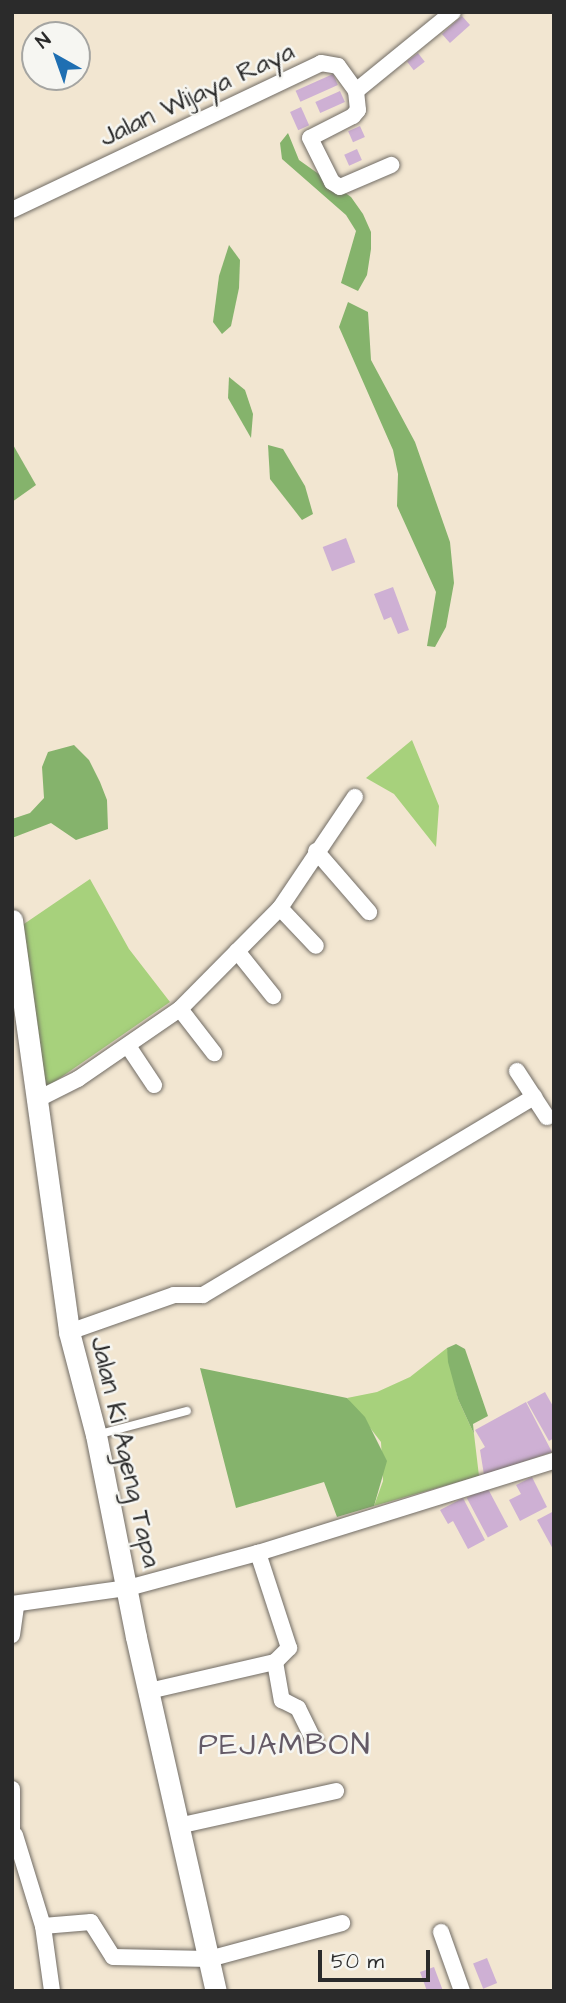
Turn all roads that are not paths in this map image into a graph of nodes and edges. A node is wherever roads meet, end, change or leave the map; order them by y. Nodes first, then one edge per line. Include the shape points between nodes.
1 (453, 12) edge
2 (356, 91) junction
3 (391, 165) dead end
4 (12, 210) edge
5 (355, 797) dead end
6 (316, 851) junction
7 (280, 908) junction
8 (369, 912) dead end
9 (12, 920) edge
10 (316, 946) dead end
11 (237, 951) junction
12 (273, 996) dead end
13 (180, 1009) junction
14 (128, 1046) junction
15 (214, 1053) dead end
16 (517, 1071) dead end
17 (154, 1085) dead end
18 (534, 1097) junction
19 (38, 1099) junction
20 (547, 1117) dead end
21 (69, 1332) junction
22 (187, 1412) dead end
23 (96, 1435) junction
24 (554, 1461) edge
25 (258, 1553) junction
26 (128, 1588) junction
27 (14, 1604) edge
28 (12, 1635) edge
29 (275, 1662) junction
30 (149, 1691) junction
31 (315, 1743) dead end
32 (12, 1789) edge
33 (336, 1791) dead end
34 (178, 1826) junction
35 (14, 1836) edge
36 (342, 1923) dead end
37 (43, 1926) junction
38 (440, 1932) dead end
39 (209, 1959) junction
40 (52, 1991) edge
41 (216, 1991) edge
42 (461, 1991) edge

1 - 2 street
2 - 3 street via 358,110 353,116 310,138 332,181 341,187
2 - 4 street, Jalan Wijaya Raya via 338,66 321,63
5 - 6 street
6 - 7 street
6 - 8 street
7 - 10 street
7 - 11 street
9 - 19 street, Jalan Ki Ageng Tapa
11 - 12 street
11 - 13 street
13 - 14 street
13 - 15 street
14 - 17 street
14 - 19 street
16 - 18 street
18 - 20 street
18 - 21 street via 203,1295 174,1295
19 - 21 street, Jalan Ki Ageng Tapa
21 - 23 street, Jalan Ki Ageng Tapa
22 - 23 lane
23 - 26 street, Jalan Ki Ageng Tapa
24 - 25 street
25 - 26 street
25 - 29 street via 289,1648
26 - 27 street
26 - 30 street, Jalan Ki Ageng Tapa
27 - 28 street
29 - 30 street
29 - 31 street via 282,1700 299,1709
30 - 34 street, Jalan Ki Ageng Tapa
32 - 35 street
33 - 34 street
34 - 39 street, Jalan Ki Ageng Tapa
35 - 37 street
36 - 39 street
37 - 39 street via 91,1922 113,1957
37 - 40 street
38 - 42 street
39 - 41 street, Jalan Ki Ageng Tapa

